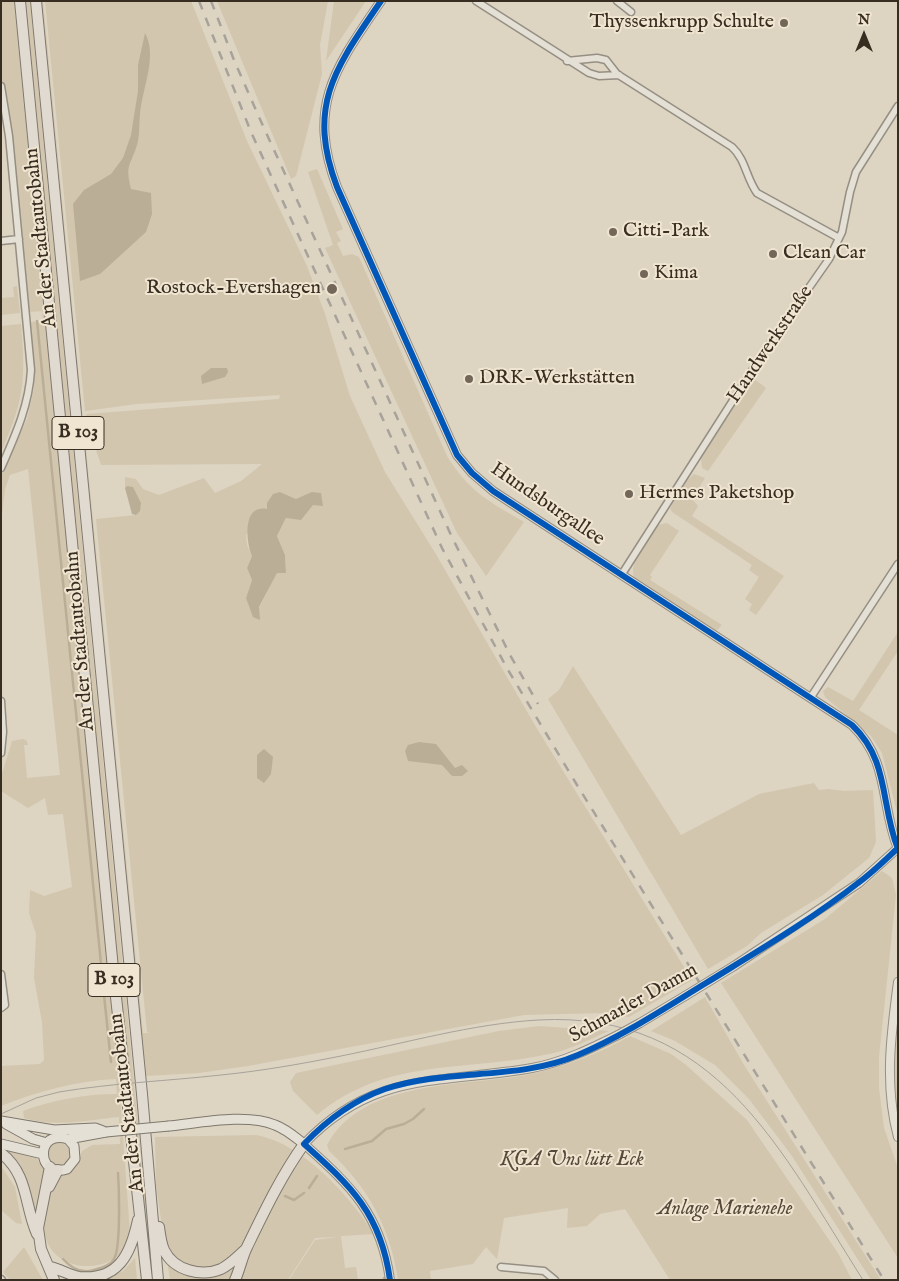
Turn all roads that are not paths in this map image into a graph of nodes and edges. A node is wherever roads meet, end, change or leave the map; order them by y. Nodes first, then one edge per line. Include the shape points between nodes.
1 (20, 1) edge
2 (36, 1) edge
3 (381, 1) edge
4 (476, 1) edge
5 (617, 1) edge
6 (631, 12) dead end
7 (567, 61) junction
8 (619, 75) junction
9 (1, 86) edge
10 (3, 105) edge
11 (898, 106) edge
12 (840, 238) junction
13 (19, 239) junction
14 (1, 241) edge
15 (1, 468) edge
16 (898, 564) edge
17 (622, 574) junction
18 (811, 697) junction
19 (1, 701) edge
20 (2, 732) edge
21 (1, 753) edge
22 (898, 848) edge
23 (1, 974) edge
24 (1, 979) edge
25 (898, 982) edge
26 (1, 1008) edge
27 (1, 1121) edge
28 (106, 1132) junction
29 (89, 1136) junction
30 (898, 1137) edge
31 (68, 1139) junction
32 (46, 1143) junction
33 (1, 1144) edge
34 (304, 1144) junction
35 (76, 1150) junction
36 (1, 1153) edge
37 (43, 1154) junction
38 (54, 1169) junction
39 (140, 1210) junction
40 (152, 1214) junction
41 (38, 1237) junction
42 (246, 1249) junction
43 (50, 1267) junction
44 (501, 1267) dead end
45 (54, 1280) edge
46 (147, 1280) edge
47 (158, 1280) edge
48 (235, 1280) edge
49 (390, 1280) edge
50 (555, 1280) edge

1 - 39 highway, An der Stadtautobahn / B 103 via 114,979
2 - 40 highway, An der Stadtautobahn / B 103
3 - 17 street, Hundsburgallee via 340,64 329,89 324,134 328,161 337,187 462,462 494,491
4 - 7 street
5 - 6 street
7 - 8 street via 592,75
7 - 8 street via 603,58
8 - 12 street via 732,146 758,193
9 - 10 street
10 - 13 street
11 - 12 street, Handwerkstraße via 856,172
12 - 17 street, Handwerkstraße
13 - 14 street
13 - 15 street via 30,381 23,417
16 - 18 street
17 - 18 street, Hundsburgallee
18 - 22 street, Hundsburgallee via 842,717 870,746 880,770 890,830
19 - 20 street
20 - 21 street
22 - 34 street, Schmarler Damm, bridge via 836,900 686,996 620,1034 577,1055 534,1067 385,1089 352,1105
23 - 24 street
24 - 26 street via 5,1005
25 - 30 street via 889,1061 891,1107
27 - 28 main road via 40,1129 94,1128
27 - 32 main road
28 - 29 main road
28 - 34 main road, bridge via 245,1120 266,1122
29 - 31 main road
29 - 35 main road
31 - 32 main road via 56,1137
31 - 35 main road
32 - 37 main road
33 - 37 main road
34 - 42 highway via 277,1186
34 - 49 street via 360,1199 380,1237
35 - 38 main road via 70,1166
36 - 41 highway via 23,1182 31,1221
37 - 38 main road
38 - 41 highway via 39,1217
39 - 43 highway via 133,1246 113,1270 86,1278
39 - 46 highway, An der Stadtautobahn / B 103
40 - 42 highway via 159,1226 164,1250 171,1260 188,1271 199,1273 223,1268
40 - 47 highway, An der Stadtautobahn / B 103
41 - 43 highway via 40,1249
42 - 48 highway
43 - 45 highway
44 - 50 street via 544,1271

